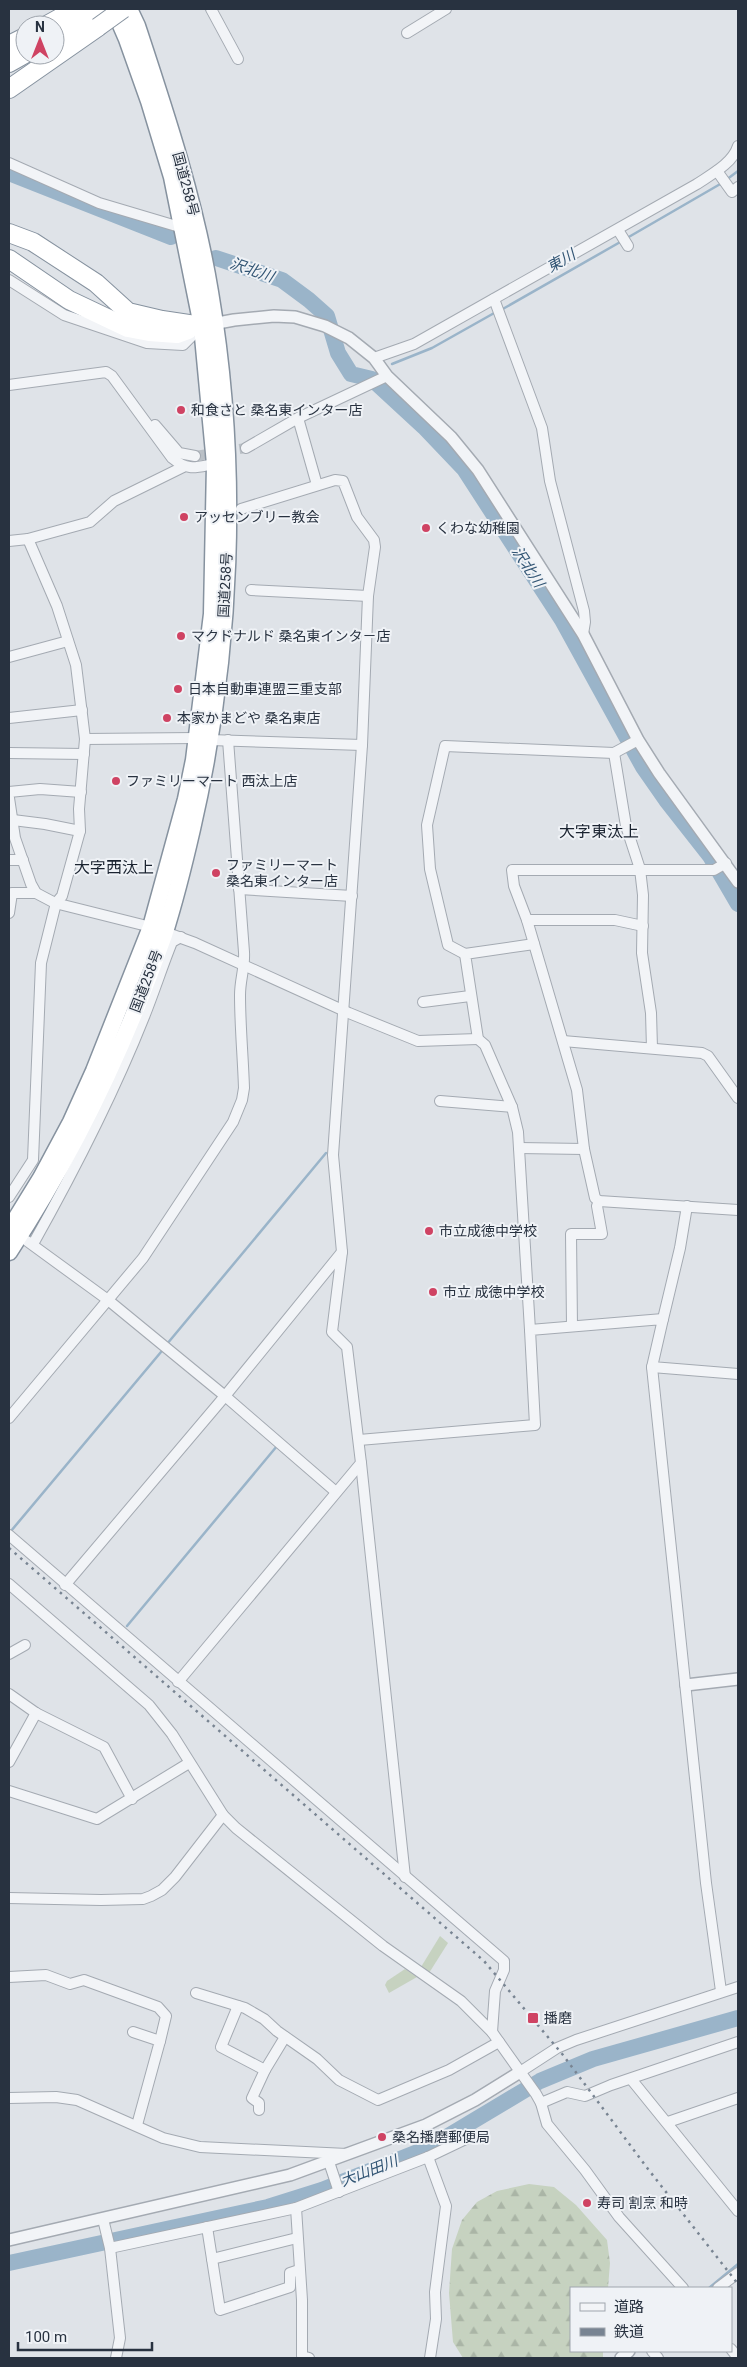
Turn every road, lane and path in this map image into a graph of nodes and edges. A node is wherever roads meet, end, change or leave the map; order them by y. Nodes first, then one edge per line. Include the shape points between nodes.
1 (76, 9) edge
2 (100, 9) edge
3 (114, 9) edge
4 (123, 9) edge
5 (129, 9) edge
6 (211, 9) edge
7 (446, 9) edge
8 (65, 15) edge
9 (65, 30) edge
10 (407, 33) dead end
11 (238, 59) dead end
12 (9, 89) edge
13 (737, 153) edge
14 (9, 163) edge
15 (717, 171) junction
16 (735, 190) edge
17 (183, 228) junction
18 (619, 231) junction
19 (9, 233) edge
20 (628, 246) dead end
21 (9, 259) edge
22 (9, 280) edge
23 (494, 301) junction
24 (208, 324) junction
25 (374, 358) junction
26 (379, 379) junction
27 (9, 385) edge
28 (298, 418) junction
29 (144, 420) junction
30 (246, 448) tunnel mouth
31 (195, 456) tunnel mouth
32 (222, 463) junction
33 (183, 467) junction
34 (317, 485) junction
35 (240, 509) dead end
36 (28, 539) junction
37 (9, 541) edge
38 (251, 590) dead end
39 (368, 596) junction
40 (583, 634) junction
41 (68, 642) junction
42 (9, 657) edge
43 (82, 710) junction
44 (9, 718) edge
45 (85, 739) junction
46 (203, 739) junction
47 (228, 740) junction
48 (636, 741) junction
49 (362, 746) junction
50 (9, 753) edge
51 (614, 753) junction
52 (84, 754) junction
53 (9, 792) edge
54 (81, 792) junction
55 (9, 798) edge
56 (12, 825) edge
57 (80, 831) junction
58 (9, 860) edge
59 (22, 860) junction
60 (721, 866) junction
61 (640, 869) junction
62 (738, 882) edge
63 (239, 889) junction
64 (36, 893) junction
65 (352, 896) junction
66 (56, 903) junction
67 (9, 913) edge
68 (527, 920) junction
69 (643, 926) junction
70 (158, 930) junction
71 (181, 938) junction
72 (534, 944) junction
73 (465, 954) junction
74 (244, 967) junction
75 (470, 996) junction
76 (423, 1002) dead end
77 (344, 1010) junction
78 (478, 1039) junction
79 (563, 1041) junction
80 (652, 1048) junction
81 (738, 1098) edge
82 (440, 1101) dead end
83 (512, 1107) junction
84 (518, 1148) junction
85 (584, 1149) junction
86 (9, 1197) edge
87 (599, 1201) junction
88 (686, 1206) junction
89 (738, 1210) edge
90 (9, 1230) edge
91 (9, 1252) edge
92 (342, 1252) junction
93 (108, 1300) junction
94 (662, 1319) junction
95 (572, 1326) junction
96 (530, 1330) junction
97 (652, 1367) junction
98 (738, 1374) edge
99 (225, 1396) junction
100 (9, 1418) edge
101 (358, 1440) junction
102 (361, 1463) junction
103 (336, 1492) junction
104 (9, 1535) edge
105 (9, 1584) edge
106 (65, 1585) junction
107 (25, 1645) dead end
108 (9, 1654) edge
109 (738, 1679) edge
110 (178, 1682) junction
111 (686, 1685) junction
112 (9, 1694) edge
113 (36, 1713) junction
114 (9, 1762) edge
115 (189, 1763) junction
116 (9, 1792) edge
117 (132, 1799) junction
118 (224, 1815) junction
119 (405, 1877) junction
120 (9, 1898) edge
121 (9, 1977) edge
122 (738, 1987) edge
123 (721, 1992) junction
124 (196, 1993) dead end
125 (238, 2006) junction
126 (133, 2032) dead end
127 (492, 2032) junction
128 (285, 2036) junction
129 (160, 2041) junction
130 (499, 2042) junction
131 (738, 2042) edge
132 (265, 2070) junction
133 (522, 2073) junction
134 (631, 2079) junction
135 (9, 2098) edge
136 (539, 2098) junction
137 (738, 2098) edge
138 (259, 2110) dead end
139 (668, 2122) junction
140 (137, 2125) junction
141 (474, 2136) dead end
142 (350, 2154) junction
143 (428, 2157) junction
144 (330, 2165) junction
145 (338, 2190) junction
146 (296, 2208) junction
147 (738, 2211) edge
148 (104, 2222) junction
149 (207, 2228) junction
150 (297, 2238) junction
151 (9, 2240) edge
152 (109, 2247) junction
153 (212, 2260) junction
154 (299, 2270) junction
155 (738, 2273) edge
156 (682, 2287) edge
157 (719, 2287) edge
158 (301, 2357) edge
159 (116, 2358) edge
160 (430, 2358) edge

1 - 8 highway
2 - 9 highway
3 - 17 highway, 国道258号 via 149,101 172,177
4 - 12 highway, bridge
5 - 24 highway, 国道258号 via 184,174 198,227
6 - 11 street
7 - 10 street
13 - 15 street
14 - 17 street via 99,203
15 - 16 street
15 - 18 street
17 - 24 highway, 国道258号
18 - 20 street
18 - 23 street
19 - 24 highway via 33,242 96,284 128,312 162,320
21 - 24 highway via 69,300 128,328 177,334
22 - 24 street via 64,315 147,343 183,345
23 - 25 street via 414,344
23 - 40 street via 542,428 550,481 584,611
24 - 25 street via 274,316 295,317 313,321 345,336
24 - 32 highway, 国道258号
25 - 26 street
26 - 28 street
26 - 40 street via 466,453
27 - 29 street via 106,372
28 - 30 street
28 - 34 street
29 - 31 street via 151,420 179,453
29 - 33 street via 172,458
32 - 33 street
32 - 46 highway, 国道258号 via 222,638
33 - 36 street via 114,501 90,522
34 - 35 street
34 - 39 street via 342,481 357,517 374,540
36 - 37 street
36 - 41 street via 57,606
38 - 39 street
39 - 49 street
40 - 48 street
41 - 42 street
41 - 43 street via 76,665
43 - 44 street
43 - 45 street
45 - 46 street
45 - 52 street
46 - 47 street
46 - 70 highway, 国道258号 via 186,856
47 - 49 street
47 - 63 street
48 - 51 street
48 - 60 street
49 - 65 street
50 - 52 street
51 - 61 street via 626,826
51 - 73 street via 445,746 427,825 430,869 448,945
52 - 54 street
53 - 54 street via 40,789
54 - 57 street
55 - 56 street
56 - 57 street via 45,824
56 - 59 street
57 - 66 street via 62,896
58 - 59 street
59 - 64 street
60 - 61 street
60 - 62 street
61 - 68 street via 512,870 514,886
61 - 69 street
63 - 65 street
63 - 74 street
64 - 66 street
64 - 67 street via 12,893
65 - 77 street
66 - 70 street
66 - 86 street via 41,963 34,1160
68 - 69 street via 615,920
68 - 72 street
69 - 80 street via 642,953 651,1013
70 - 71 street
70 - 90 highway, 国道258号 via 71,1122
70 - 91 highway, 国道258号 via 126,1033 84,1125
71 - 74 street
71 - 93 street via 172,942 143,1018 64,1189 30,1243
72 - 73 street
72 - 79 street
73 - 75 street
74 - 77 street
74 - 93 street via 240,993 244,1088 238,1112 143,1258
75 - 76 street
75 - 78 street
77 - 78 street via 418,1041
77 - 92 street via 333,1155
78 - 83 street via 485,1045
79 - 80 street
79 - 85 street via 577,1090
80 - 81 street via 708,1056
82 - 83 street
83 - 84 street
84 - 85 street
84 - 96 street
85 - 87 street via 595,1198
87 - 88 street
87 - 95 street via 602,1234 571,1234
88 - 89 street
88 - 94 street via 680,1248
92 - 99 street
92 - 101 street via 332,1332 347,1347
93 - 99 street
93 - 100 street
94 - 95 street
94 - 97 street
95 - 96 street
96 - 101 street via 535,1426
97 - 98 street
97 - 111 street
99 - 103 street
99 - 106 street
101 - 102 street
102 - 103 street
102 - 119 street
103 - 110 street
104 - 106 street
105 - 115 street via 149,1704
106 - 110 street
107 - 108 street
109 - 111 street
110 - 119 street
111 - 123 street via 706,1884
112 - 113 street
113 - 114 street
113 - 117 street via 104,1748
115 - 117 street
115 - 118 street
116 - 117 street via 97,1819
118 - 120 street via 174,1877 152,1896 128,1900
118 - 127 street via 266,1853 383,1946 461,2001
119 - 127 street via 504,1961 504,1970 495,1991
121 - 129 street via 46,1975 70,1984 84,1980 158,2007 166,2016
122 - 123 street
123 - 133 street via 576,2040 558,2048
124 - 125 street
125 - 128 street via 264,2019
125 - 132 street via 221,2047
126 - 129 street
127 - 130 street
128 - 130 street via 339,2080 378,2100 449,2070
128 - 132 street
129 - 140 street
130 - 133 street
131 - 134 street
132 - 138 street via 252,2098 258,2103
133 - 136 street
133 - 142 street via 426,2125
134 - 136 street via 585,2096 567,2092
134 - 139 street
135 - 140 street via 77,2100
136 - 156 street via 547,2124 619,2217
137 - 139 street
139 - 147 street
140 - 142 street via 163,2138 200,2147
141 - 143 street
142 - 144 street
143 - 145 street
143 - 160 street via 446,2206
144 - 145 street
144 - 148 street
145 - 146 street
146 - 149 street
146 - 150 street
148 - 151 street
148 - 152 street
149 - 152 street
149 - 153 street
150 - 153 street
150 - 154 street
152 - 159 street via 120,2338
153 - 154 street via 220,2310 290,2287 290,2273
154 - 158 street
155 - 157 street

